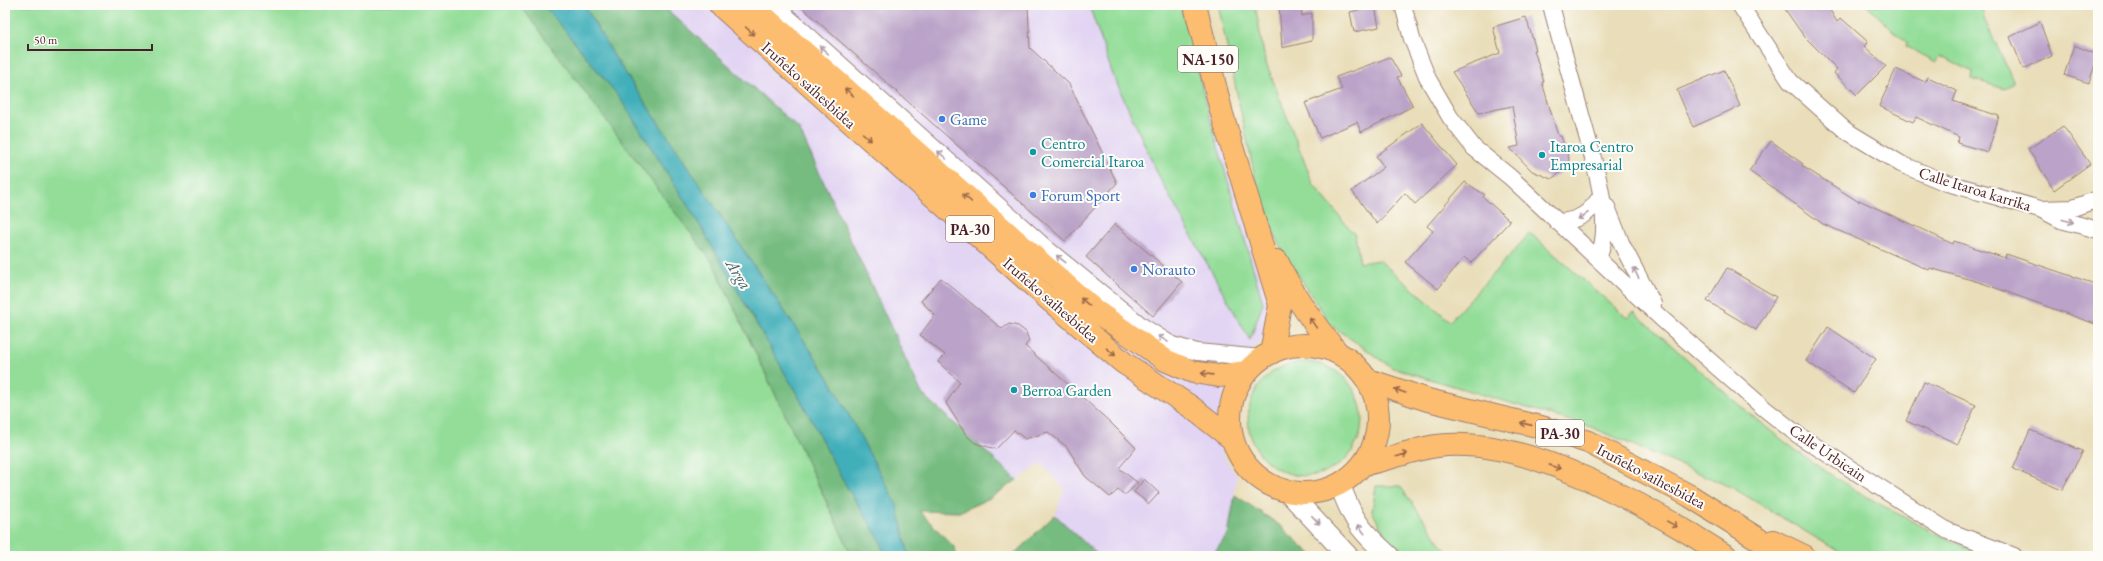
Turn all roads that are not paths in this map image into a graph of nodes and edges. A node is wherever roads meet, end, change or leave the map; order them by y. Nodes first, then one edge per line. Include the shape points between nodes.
1 (720, 5) edge
2 (751, 5) edge
3 (774, 5) edge
4 (1195, 5) edge
5 (1403, 5) edge
6 (1551, 5) edge
7 (1740, 5) edge
8 (1601, 196) junction
9 (2098, 199) edge
10 (2040, 209) junction
11 (1557, 222) junction
12 (1258, 230) junction
13 (2098, 230) edge
14 (1598, 258) junction
15 (1662, 319) junction
16 (1338, 353) junction
17 (1266, 356) junction
18 (1246, 372) junction
19 (1368, 380) junction
20 (1231, 438) junction
21 (1364, 464) junction
22 (1340, 485) junction
23 (1289, 493) junction
24 (1737, 525) junction
25 (1348, 556) edge
26 (1389, 556) edge
27 (1726, 556) edge
28 (1785, 556) edge
29 (1804, 556) edge
30 (2014, 556) edge

1 -> 20 main road, Iruñeko saihesbidea / PA-30 via 1045,296 1124,363 1191,407
18 -> 2 main road, Iruñeko saihesbidea / PA-30 via 1219,376 1193,372 1165,360 1093,309
17 -> 3 street via 1197,352 1172,345 1142,326 1047,249
4 - 12 main road, NA-150 via 1222,114
5 - 11 street, Calle Urbicain via 1412,38 1428,79 1450,117 1474,148 1510,177
6 - 8 street
7 - 10 street, Calle Itaroa karrika via 1790,81 1845,130 1901,164 1944,182
8 -> 11 street via 1586,215 1578,219
8 - 14 street via 1604,236
15 -> 8 street via 1636,274
9 - 10 street, Calle Itaroa karrika via 2073,208
10 -> 13 street, Calle Itaroa karrika via 2061,220
11 - 14 street, Calle Urbicain
16 -> 12 main road via 1314,325
12 - 17 main road via 1280,305
14 - 15 street, Calle Urbicain
15 - 30 street, Calle Urbicain via 1765,409 1798,434 1948,531
16 - 17 main road, PA-30 via 1320,346 1280,348
16 - 19 main road, PA-30 via 1355,364
17 - 18 main road, PA-30
18 - 20 main road, PA-30 via 1234,392 1229,415
19 - 21 main road, PA-30 via 1378,408 1377,437
24 -> 19 main road, Iruñeko saihesbidea / PA-30 via 1690,496 1588,442 1541,427 1428,400
20 - 23 main road, PA-30 via 1243,463 1263,482
21 - 22 main road, PA-30
21 -> 27 main road, Iruñeko saihesbidea / PA-30 via 1436,446 1475,445 1516,452 1598,483
22 - 23 main road, PA-30 via 1315,493
26 -> 22 street via 1362,530 1350,513
23 -> 25 street
24 - 28 main road, Iruñeko saihesbidea / PA-30
24 - 29 main road

